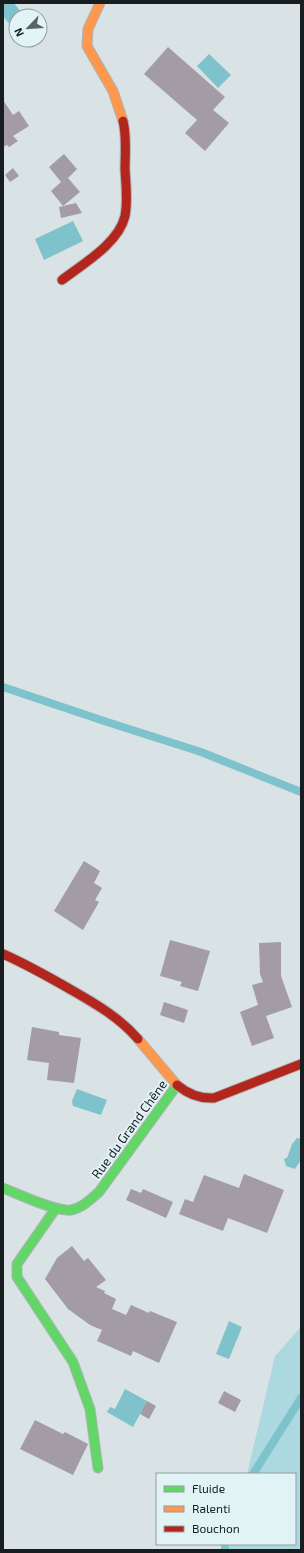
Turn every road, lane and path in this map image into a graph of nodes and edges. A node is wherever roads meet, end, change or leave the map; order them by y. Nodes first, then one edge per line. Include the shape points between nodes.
1 (100, 3) edge
2 (62, 280) dead end
3 (3, 954) edge
4 (301, 1064) edge
5 (176, 1084) junction
6 (3, 1188) edge
7 (56, 1208) junction
8 (98, 1468) dead end

1 - 2 street via 86,40 113,91 124,123 125,215 116,234 104,248
3 - 5 street via 27,965 113,1015 133,1033
4 - 5 street, Rue du Grand Chêne via 214,1098 197,1098
5 - 7 street, Rue du Grand Chêne via 99,1192 76,1208
6 - 7 street, Rue du Grand Chêne
7 - 8 street via 17,1264 17,1277 73,1362 90,1410

